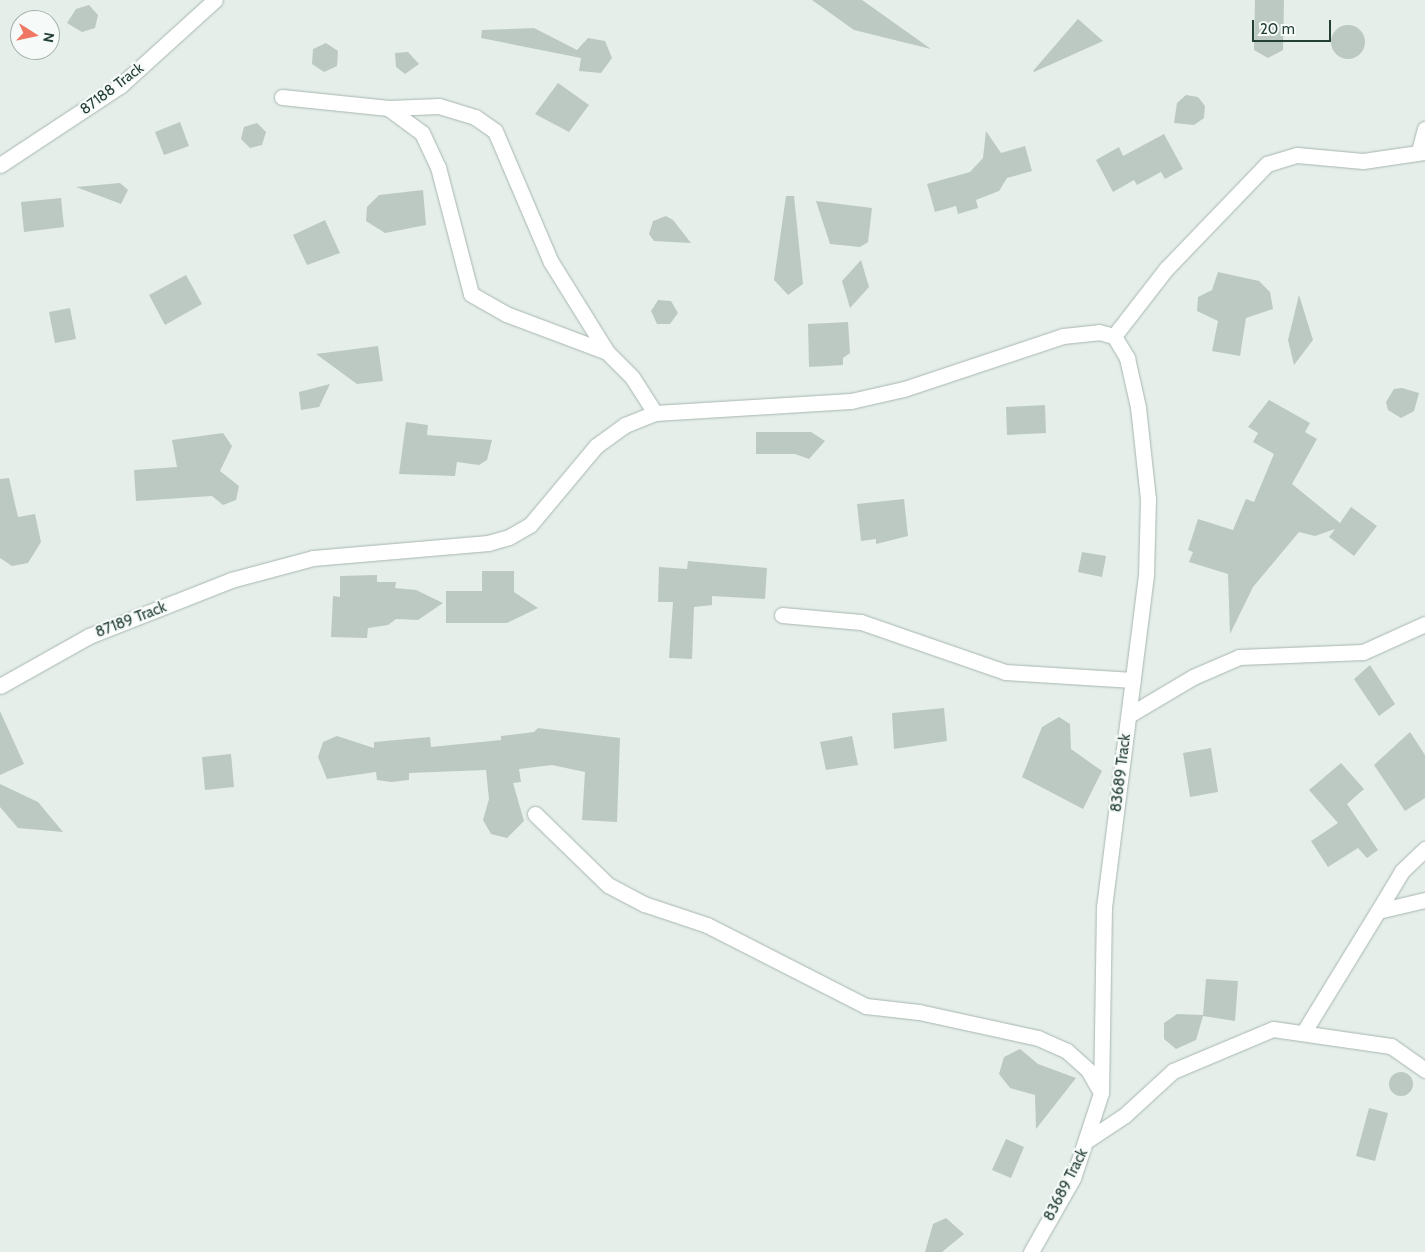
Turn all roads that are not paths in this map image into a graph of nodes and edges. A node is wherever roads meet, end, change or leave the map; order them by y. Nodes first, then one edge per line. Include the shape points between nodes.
1 (215, 0) edge
2 (282, 96) dead end
3 (388, 108) junction
4 (1425, 129) edge
5 (1422, 152) edge
6 (0, 165) edge
7 (1114, 336) junction
8 (606, 352) junction
9 (655, 413) junction
10 (782, 615) dead end
11 (1425, 624) edge
12 (1133, 680) junction
13 (0, 686) edge
14 (1128, 715) junction
15 (535, 814) dead end
16 (1425, 849) edge
17 (1425, 900) edge
18 (1378, 911) junction
19 (1305, 1030) junction
20 (1425, 1070) edge
21 (1101, 1093) junction
22 (1089, 1139) junction
23 (1031, 1252) edge

1 - 6 street, 87188 Track via 120,86
2 - 3 street
3 - 8 street via 422,133 438,166 471,294 506,314
3 - 8 street via 439,106 475,117 495,131 551,262
4 - 5 street
5 - 7 street via 1363,161 1297,156 1267,164 1166,270
7 - 9 street, 87189 Track via 1100,332 1063,336 904,390 851,402 714,406
7 - 12 street, 83689 Track via 1127,358 1138,407 1148,499 1146,575
8 - 9 street via 632,377
9 - 13 street, 87189 Track via 625,425 596,446 530,525 509,537 488,543 312,558 270,572 231,580 89,636
10 - 12 street via 861,622 1005,672
11 - 14 street via 1363,652 1239,657 1193,677
12 - 14 street, 83689 Track
14 - 21 street, 83689 Track via 1104,906
15 - 21 street via 608,885 644,904 707,925 866,1006 919,1012 1038,1038 1067,1051 1088,1070
16 - 18 street via 1402,871
17 - 18 street
18 - 19 street
19 - 20 street via 1391,1046
19 - 22 street via 1273,1030 1173,1071 1125,1115
21 - 22 street, 83689 Track
22 - 23 street, 83689 Track via 1073,1178

